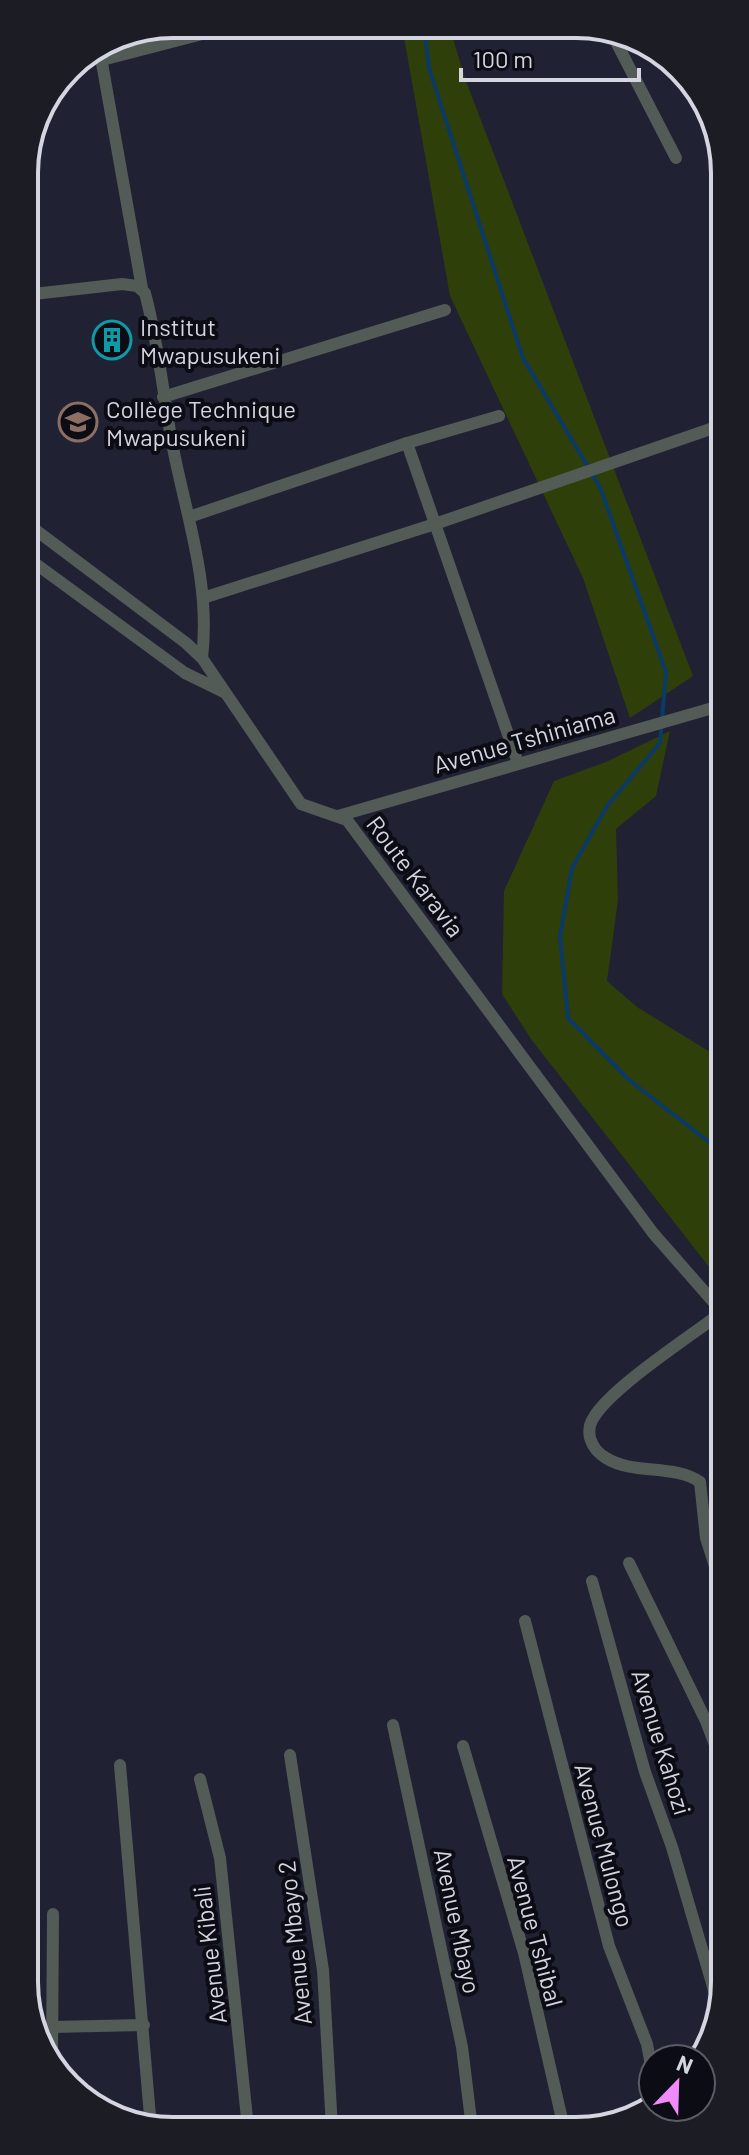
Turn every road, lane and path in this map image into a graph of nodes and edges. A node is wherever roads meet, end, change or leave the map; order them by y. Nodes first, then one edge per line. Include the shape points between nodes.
1 (180, 38) edge
2 (618, 45) edge
3 (111, 54) edge
4 (102, 59) edge
5 (676, 158) dead end
6 (142, 288) junction
7 (38, 294) edge
8 (445, 310) dead end
9 (163, 397) junction
10 (499, 416) dead end
11 (711, 429) edge
12 (407, 443) junction
13 (189, 517) junction
14 (435, 524) junction
15 (38, 532) edge
16 (38, 566) edge
17 (206, 597) junction
18 (202, 658) junction
19 (224, 692) junction
20 (711, 708) edge
21 (518, 763) junction
22 (364, 808) junction
23 (337, 816) junction
24 (358, 835) junction
25 (711, 1299) edge
26 (711, 1322) edge
27 (711, 1554) edge
28 (629, 1563) dead end
29 (592, 1581) dead end
30 (525, 1621) dead end
31 (393, 1725) dead end
32 (711, 1734) edge
33 (463, 1746) dead end
34 (290, 1755) dead end
35 (120, 1765) dead end
36 (200, 1779) dead end
37 (53, 1914) dead end
38 (711, 1980) edge
39 (144, 2025) junction
40 (51, 2027) junction
41 (51, 2040) edge
42 (647, 2043) edge
43 (150, 2114) edge
44 (247, 2117) edge
45 (331, 2117) edge
46 (470, 2117) edge
47 (561, 2117) edge

1 - 3 street
2 - 5 street
4 - 6 street
6 - 7 street via 122,284
6 - 9 street
8 - 9 street
9 - 13 street
10 - 12 street
11 - 14 street
12 - 13 street
12 - 14 street
13 - 17 street
14 - 17 street
14 - 21 street
15 - 18 street, Route Karavia
16 - 19 street via 185,673
17 - 18 street
18 - 19 street, Route Karavia
19 - 23 street, Route Karavia via 301,804
20 - 21 street, Avenue Tshiniama
21 - 22 street, Avenue Tshiniama
22 - 23 street, Avenue Tshiniama
22 - 24 street
23 - 24 street, Route Karavia
24 - 25 street, Route Karavia via 639,1215
26 - 27 street via 608,1400 592,1419 589,1435 590,1444 606,1459 700,1482
28 - 32 street
29 - 38 street, Avenue Kahozi
30 - 42 street, Avenue Mulongo via 609,1946
31 - 46 street, Avenue Mbayo via 459,2033
33 - 47 street, Avenue Tshibal via 524,1953
34 - 45 street, Avenue Mbayo 2 via 323,1970
35 - 39 street
36 - 44 street, Avenue Kibali via 220,1858
37 - 40 street
39 - 40 street
39 - 43 street
40 - 41 street

